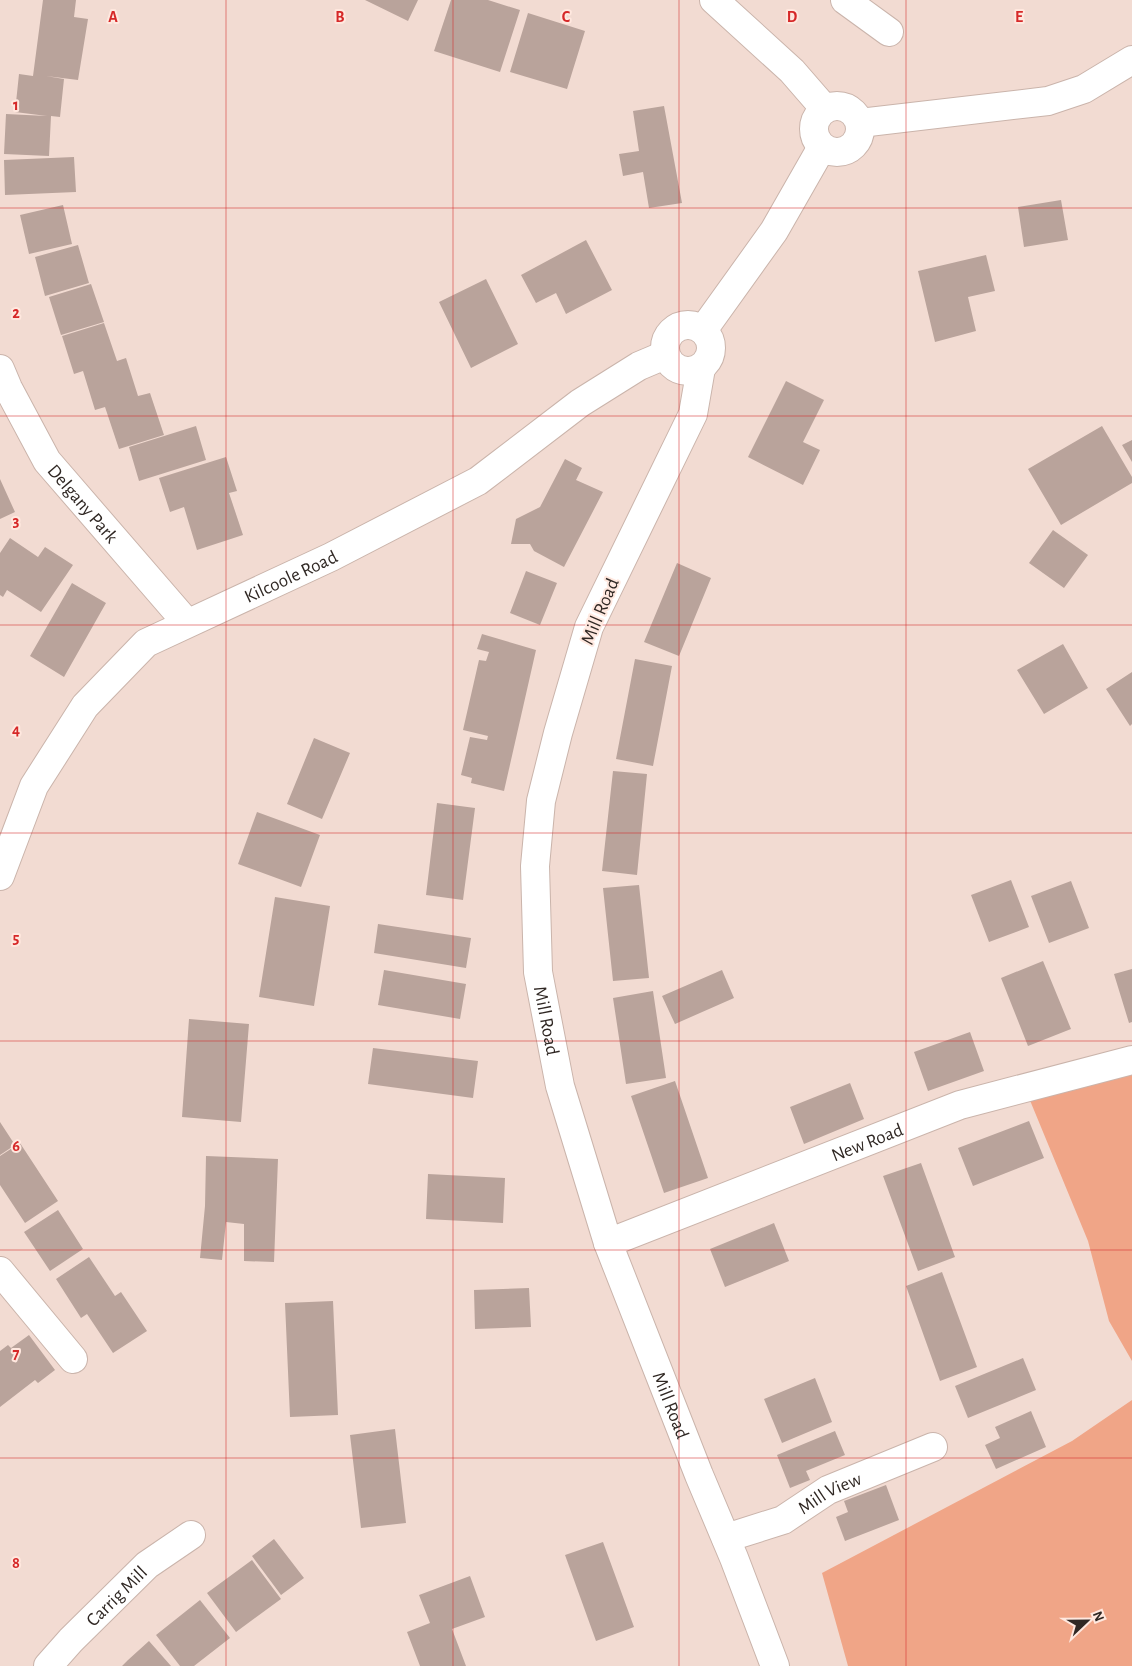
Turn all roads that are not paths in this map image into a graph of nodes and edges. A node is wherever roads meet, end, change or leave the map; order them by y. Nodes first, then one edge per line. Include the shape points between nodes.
1 (714, 0) edge
2 (845, 0) edge
3 (889, 32) dead end
4 (1132, 60) edge
5 (824, 109) junction
6 (860, 123) junction
7 (822, 148) junction
8 (703, 330) junction
9 (665, 354) junction
10 (701, 368) junction
11 (0, 369) edge
12 (187, 623) junction
13 (0, 876) edge
14 (1132, 1060) edge
15 (608, 1243) junction
16 (4, 1284) edge
17 (73, 1359) dead end
18 (933, 1447) dead end
19 (191, 1536) dead end
20 (726, 1538) junction
21 (48, 1666) edge
22 (776, 1666) edge

1 - 5 main road via 792,71
2 - 3 main road
4 - 6 main road via 1084,89 1048,101
5 - 6 main road via 839,105 846,107
5 - 7 main road via 815,120 814,128
6 - 7 main road via 859,137 850,149 836,152
7 - 8 main road via 774,231
8 - 9 main road via 689,325 675,328 666,340
8 - 10 main road via 708,335 711,350 710,357
9 - 10 main road via 679,371
9 - 12 main road, Kilcoole Road via 639,366 580,403 478,480 330,557
10 - 15 main road, Mill Road via 693,414 589,627 541,801 535,866 538,972 560,1086
11 - 12 main road, Delgany Park via 47,461
12 - 13 main road, Kilcoole Road via 146,643 85,706 34,786
14 - 15 main road, New Road via 960,1105
15 - 20 main road, Mill Road
16 - 17 main road
18 - 20 main road, Mill View via 828,1490 783,1520
19 - 21 main road, Carrig Mill via 147,1565
20 - 22 main road, Mill Road

